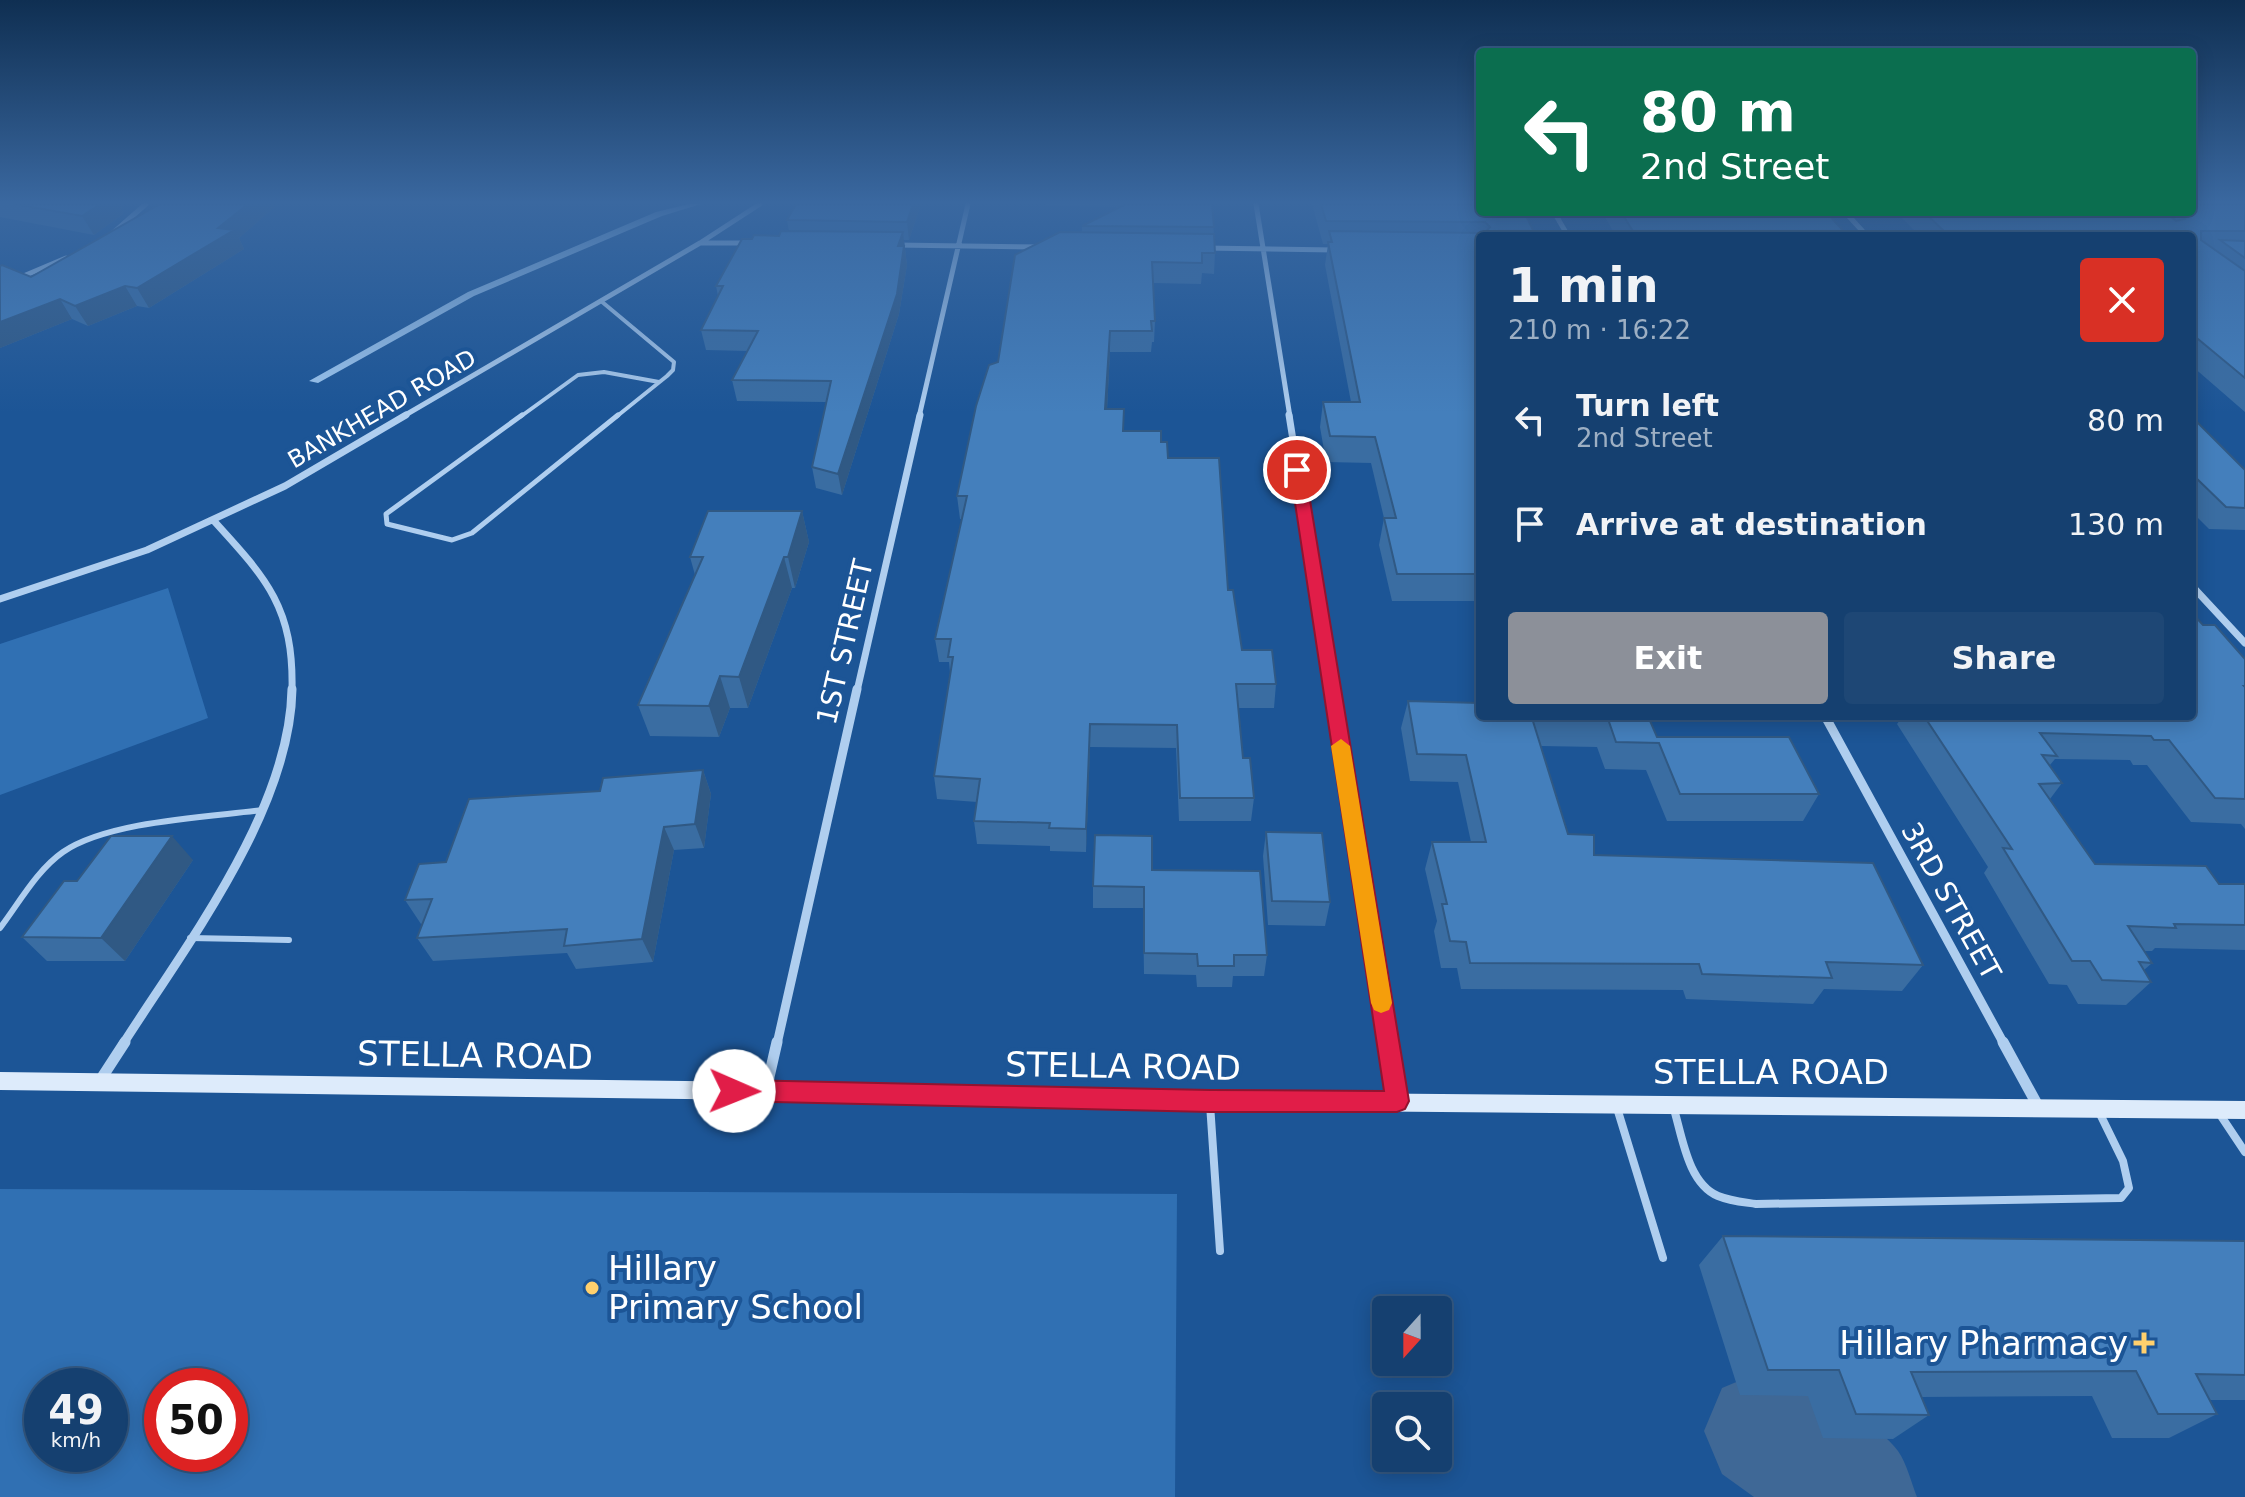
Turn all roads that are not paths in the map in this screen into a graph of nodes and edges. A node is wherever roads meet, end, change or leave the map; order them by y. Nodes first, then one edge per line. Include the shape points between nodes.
1 (27, 274) edge
2 (647, 274) edge
3 (951, 274) edge
4 (1268, 274) edge
5 (0, 286) edge
6 (601, 301) junction
7 (659, 382) junction
8 (214, 521) junction
9 (2196, 590) edge
10 (0, 599) edge
11 (2245, 643) edge
12 (1827, 720) edge
13 (267, 809) junction
14 (0, 928) edge
15 (190, 938) junction
16 (289, 940) dead end
17 (0, 1081) edge
18 (99, 1082) junction
19 (766, 1091) junction
20 (1210, 1101) junction
21 (1397, 1101) junction
22 (1616, 1103) junction
23 (1672, 1103) junction
24 (2038, 1106) junction
25 (2097, 1107) junction
26 (2217, 1110) junction
27 (2245, 1110) edge
28 (2245, 1152) edge
29 (1220, 1251) dead end
30 (1663, 1258) dead end

1 - 5 street
2 - 6 street, BANKHEAD ROAD
3 - 19 street, 1ST STREET
4 - 21 street
6 - 7 lane via 674,362
6 - 8 street, BANKHEAD ROAD via 297,479
7 - 7 lane via 462,539 384,520 578,375 604,372
8 - 10 street, BANKHEAD ROAD via 97,568
8 - 13 street via 278,599 292,655 294,703
9 - 11 street
12 - 24 street, 3RD STREET
13 - 14 lane via 121,831 75,844 53,861
13 - 15 street
15 - 16 lane
15 - 18 street
17 - 18 main road, STELLA ROAD
18 - 19 main road, STELLA ROAD
19 - 20 main road, STELLA ROAD
20 - 21 main road, STELLA ROAD
20 - 29 lane
21 - 22 main road, STELLA ROAD
22 - 23 main road, STELLA ROAD
22 - 30 lane
23 - 24 main road, STELLA ROAD
23 - 25 lane via 1697,1177 1722,1198 1756,1204 2121,1198 2129,1188 2128,1173
24 - 25 main road, STELLA ROAD
25 - 26 main road, STELLA ROAD
26 - 27 main road, STELLA ROAD
26 - 28 lane

